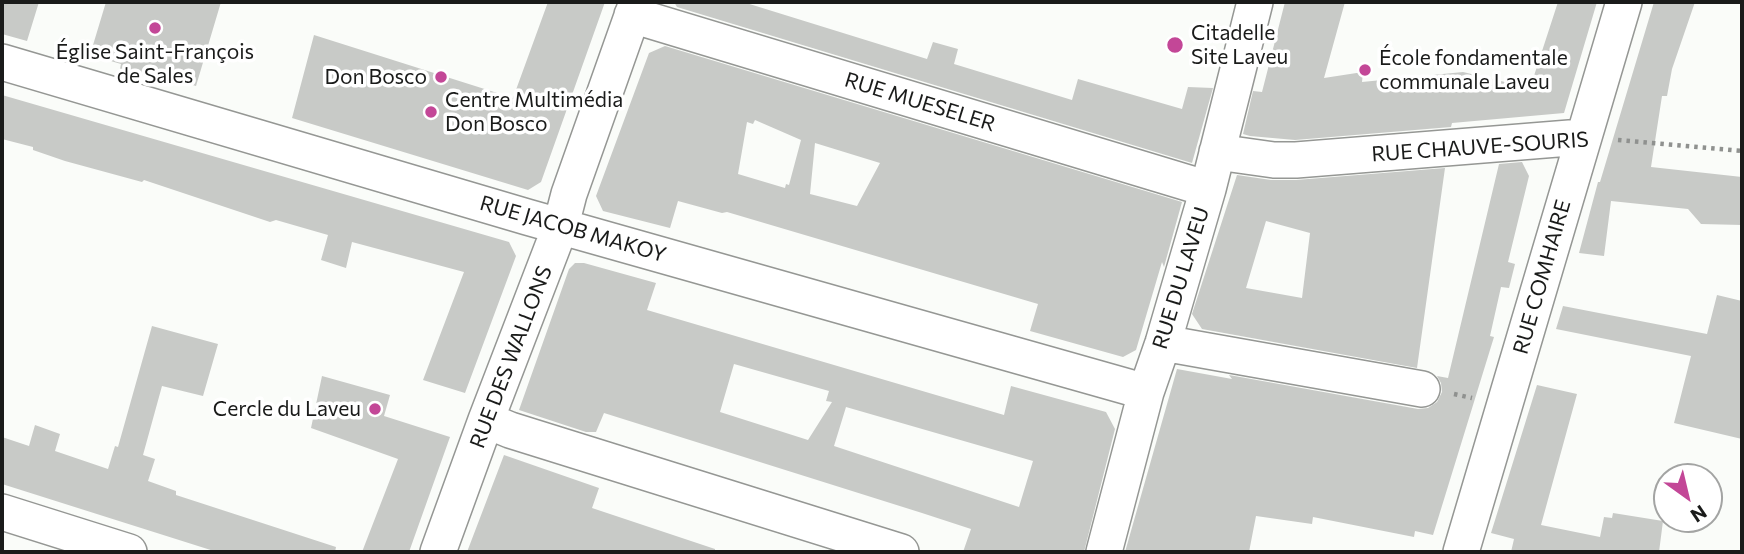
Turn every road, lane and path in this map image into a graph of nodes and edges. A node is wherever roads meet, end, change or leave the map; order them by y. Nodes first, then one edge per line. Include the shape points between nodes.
1 (1255, 2) edge
2 (1624, 2) edge
3 (634, 9) edge
4 (2, 62) edge
5 (1582, 137) junction
6 (1742, 151) edge
7 (1217, 152) junction
8 (1208, 189) junction
9 (561, 225) junction
10 (1163, 343) junction
11 (1422, 389) joint
12 (1146, 392) junction
13 (1504, 404) junction
14 (486, 420) junction
15 (2, 512) edge
16 (129, 552) edge
17 (438, 552) edge
18 (901, 552) edge
19 (1104, 552) edge
20 (1461, 552) edge

1 - 7 street, RUE DU LAVEU
2 - 5 street, RUE COMHAIRE
3 - 8 street, RUE MUESELER
3 - 9 street, RUE DES WALLONS
4 - 9 street, RUE JACOB MAKOY
5 - 6 path, RUE CHAUVE-SOURIS
5 - 7 street, RUE CHAUVE-SOURIS via 1296,160
5 - 13 street, RUE COMHAIRE
7 - 8 street, RUE DU LAVEU
8 - 10 street, RUE DU LAVEU
9 - 12 street, RUE JACOB MAKOY
9 - 14 street, RUE DES WALLONS
10 - 11 street
10 - 12 street, RUE DU LAVEU
11 - 13 path
12 - 19 street, RUE DU LAVEU
13 - 20 street, RUE COMHAIRE
14 - 17 street, RUE DES WALLONS
14 - 18 street
15 - 16 street

